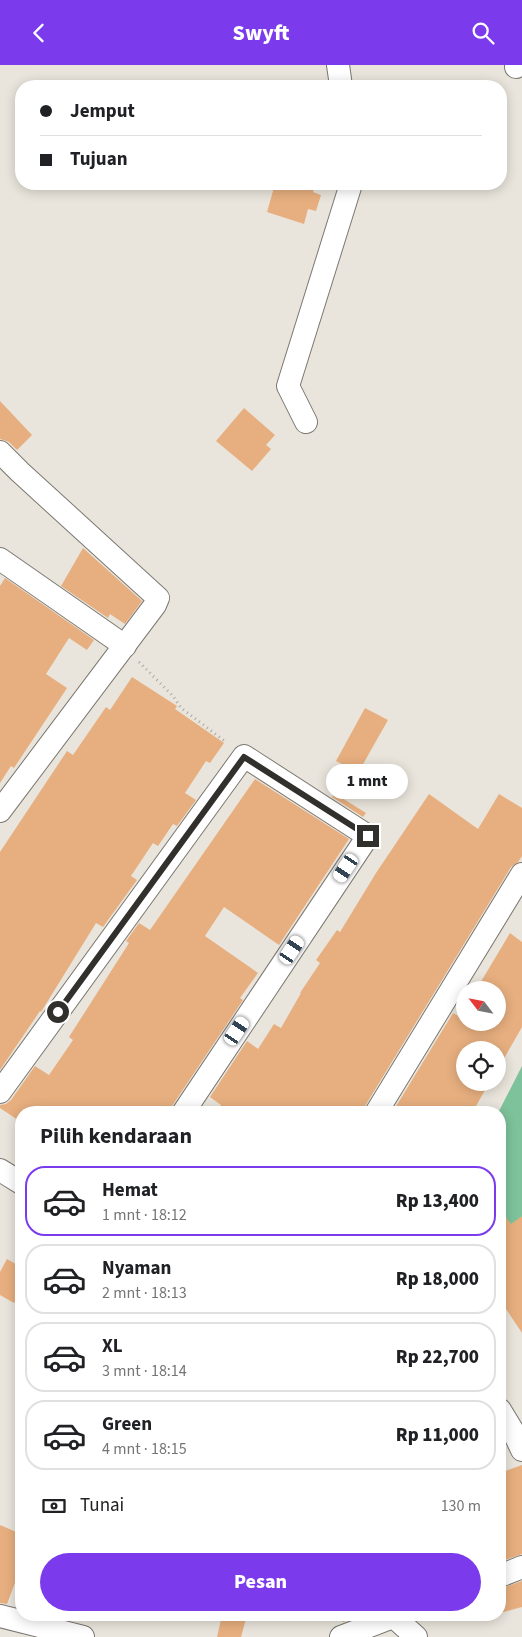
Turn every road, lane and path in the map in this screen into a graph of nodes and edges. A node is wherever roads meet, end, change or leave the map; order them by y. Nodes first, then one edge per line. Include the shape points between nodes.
1 (338, 65) edge
2 (340, 80) edge
3 (349, 190) edge
4 (306, 422) dead end
5 (0, 452) edge
6 (0, 559) edge
7 (125, 646) junction
8 (244, 757) junction
9 (0, 811) edge
10 (522, 874) edge
11 (0, 1092) edge
12 (188, 1106) edge
13 (380, 1106) edge
14 (0, 1170) edge
15 (15, 1179) edge
16 (506, 1420) edge
17 (522, 1450) edge
18 (522, 1567) edge
19 (506, 1574) edge
20 (0, 1616) edge
21 (15, 1620) edge
22 (20, 1621) edge
23 (383, 1621) edge
24 (401, 1621) edge
25 (83, 1637) edge
26 (341, 1637) edge
27 (416, 1637) edge

1 - 2 street
3 - 4 street via 288,386
5 - 7 street via 158,598
6 - 7 street
7 - 8 path via 181,708
7 - 9 street
8 - 11 street
8 - 12 street via 368,836
10 - 13 street
14 - 15 street
16 - 17 street
18 - 19 street
20 - 21 street
22 - 25 street
23 - 26 street
24 - 27 street

